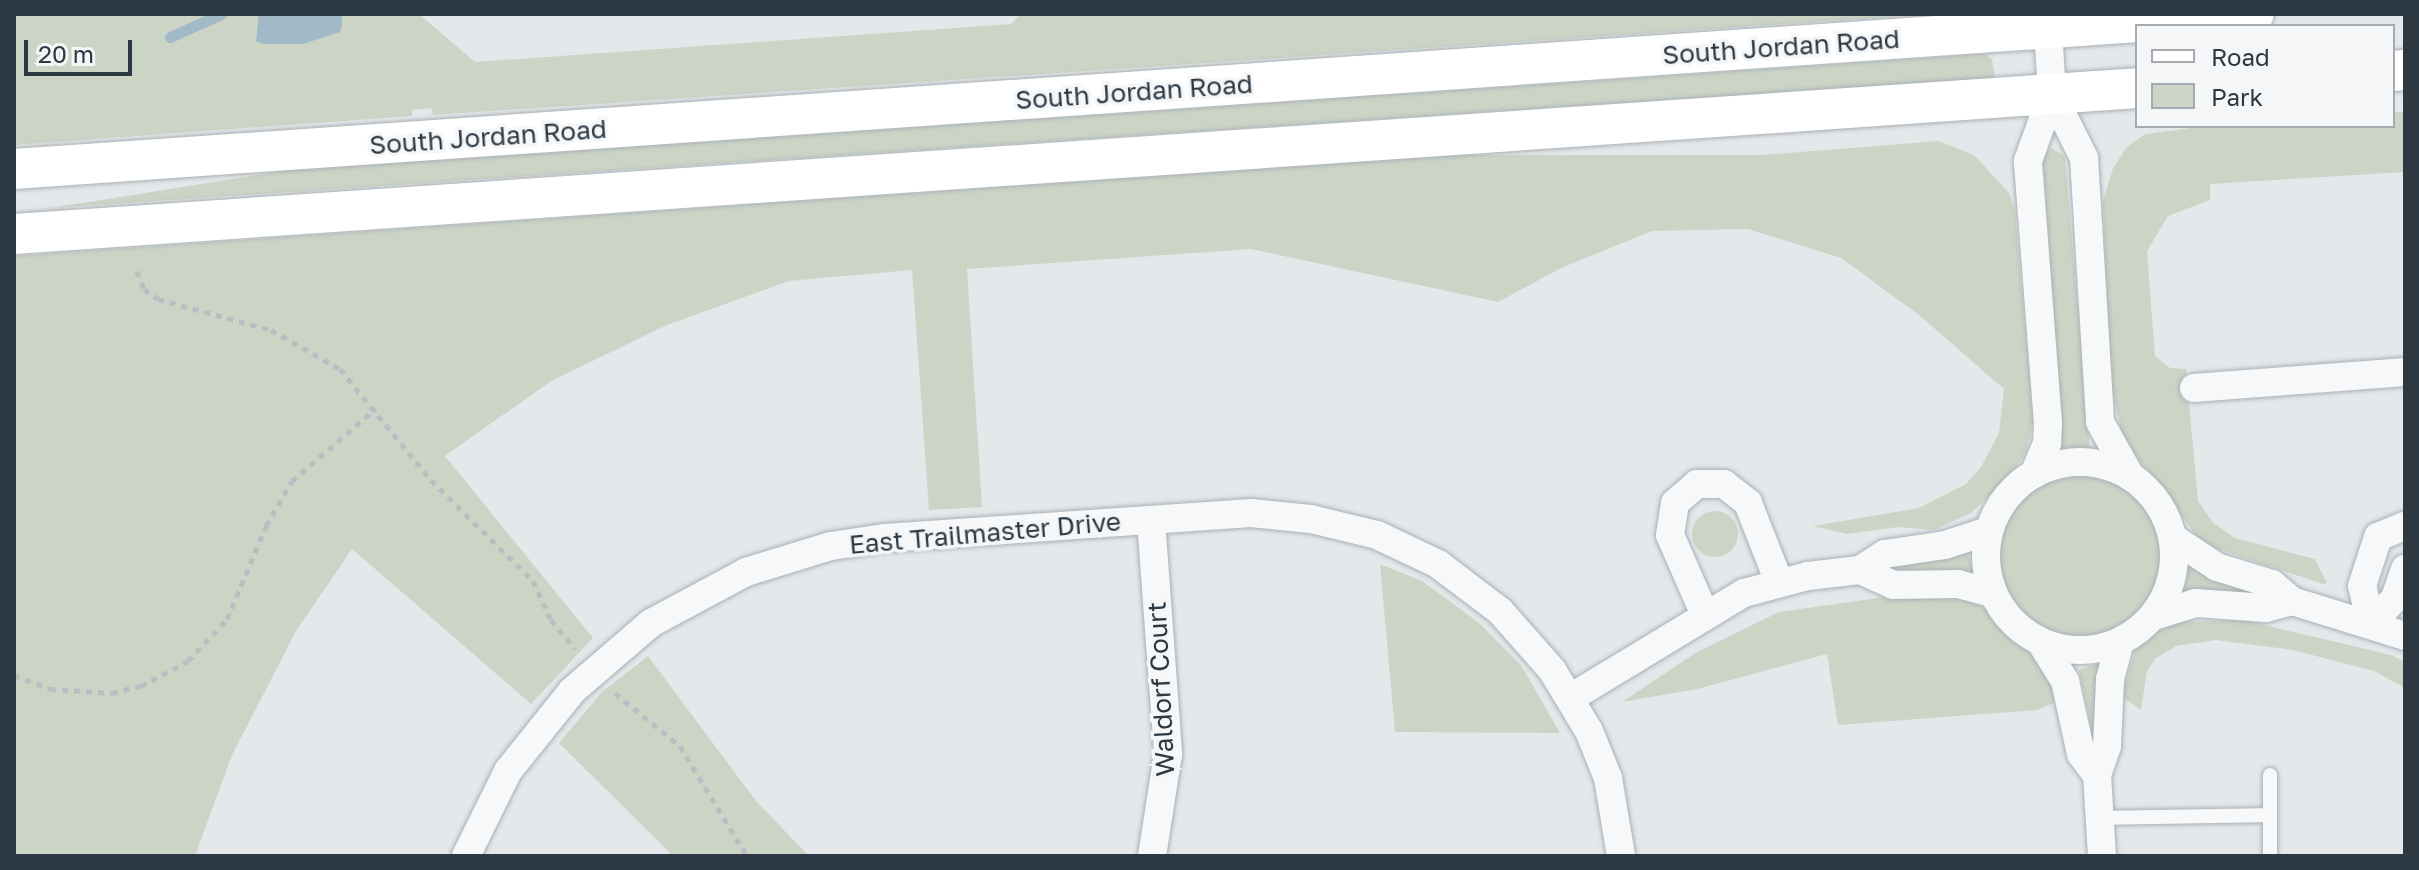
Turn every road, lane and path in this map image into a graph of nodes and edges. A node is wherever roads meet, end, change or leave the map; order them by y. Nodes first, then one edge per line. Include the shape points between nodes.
1 (2254, 14) edge
2 (2048, 29) junction
3 (2135, 88) edge
4 (2052, 94) junction
5 (14, 169) edge
6 (14, 234) edge
7 (137, 271) dead end
8 (2405, 372) edge
9 (2194, 388) dead end
10 (375, 409) junction
11 (2034, 474) junction
12 (2131, 476) junction
13 (1151, 520) junction
14 (2405, 526) edge
15 (1988, 531) junction
16 (2173, 538) junction
17 (2405, 569) edge
18 (1860, 570) junction
19 (1779, 582) junction
20 (1992, 593) junction
21 (2292, 601) junction
22 (1705, 615) junction
23 (2154, 616) junction
24 (2371, 624) junction
25 (2405, 636) edge
26 (2120, 642) junction
27 (2042, 644) junction
28 (580, 656) dead end
29 (14, 675) edge
30 (609, 686) dead end
31 (1572, 697) junction
32 (2097, 775) junction
33 (2270, 775) dead end
34 (2270, 815) junction
35 (2100, 818) junction
36 (2270, 855) edge
37 (466, 856) edge
38 (747, 856) edge
39 (1152, 856) edge
40 (1621, 856) edge
41 (2102, 856) edge

1 - 2 main road, South Jordan Road
2 - 4 street
2 - 5 main road, South Jordan Road
3 - 4 main road
4 - 6 main road
4 - 11 street via 2028,161 2048,423 2047,443
4 - 12 street via 2084,158 2100,422 2110,449
7 - 10 path via 139,283 158,299 271,330 314,350 340,369
8 - 9 street
10 - 28 path via 431,480 533,581 551,620
10 - 29 path via 292,481 266,526 227,619 188,661 141,686 112,693 50,689
11 - 12 street via 2067,462 2089,462
11 - 15 street via 2009,493
12 - 16 street via 2165,514
13 - 31 street, East Trailmaster Drive via 1273,514 1345,526 1399,544 1483,595 1529,641
13 - 37 street, East Trailmaster Drive via 858,542 774,562 701,594 621,646 554,709 508,771
13 - 39 street, Waldorf Court via 1168,754
14 - 24 street via 2378,537 2362,586
15 - 18 street via 1945,545 1885,554
15 - 20 street via 1986,573
16 - 21 street via 2217,567 2272,584
16 - 23 street via 2168,592
17 - 24 street via 2395,598
18 - 19 street
18 - 20 street via 1893,585 1958,584
19 - 22 street via 1744,593
19 - 22 street via 1748,503 1724,484 1697,484 1675,503 1670,535
20 - 27 street via 2020,630
21 - 23 street via 2266,608 2196,603
21 - 24 street
22 - 31 street
23 - 26 street
24 - 25 street
26 - 27 street via 2095,651
26 - 32 street via 2110,679 2107,746
27 - 32 street via 2065,681 2081,754
30 - 38 path via 680,746
31 - 40 street, East Trailmaster Drive via 1608,778
32 - 35 street
33 - 34 lane
34 - 35 lane
34 - 36 lane
35 - 41 street

